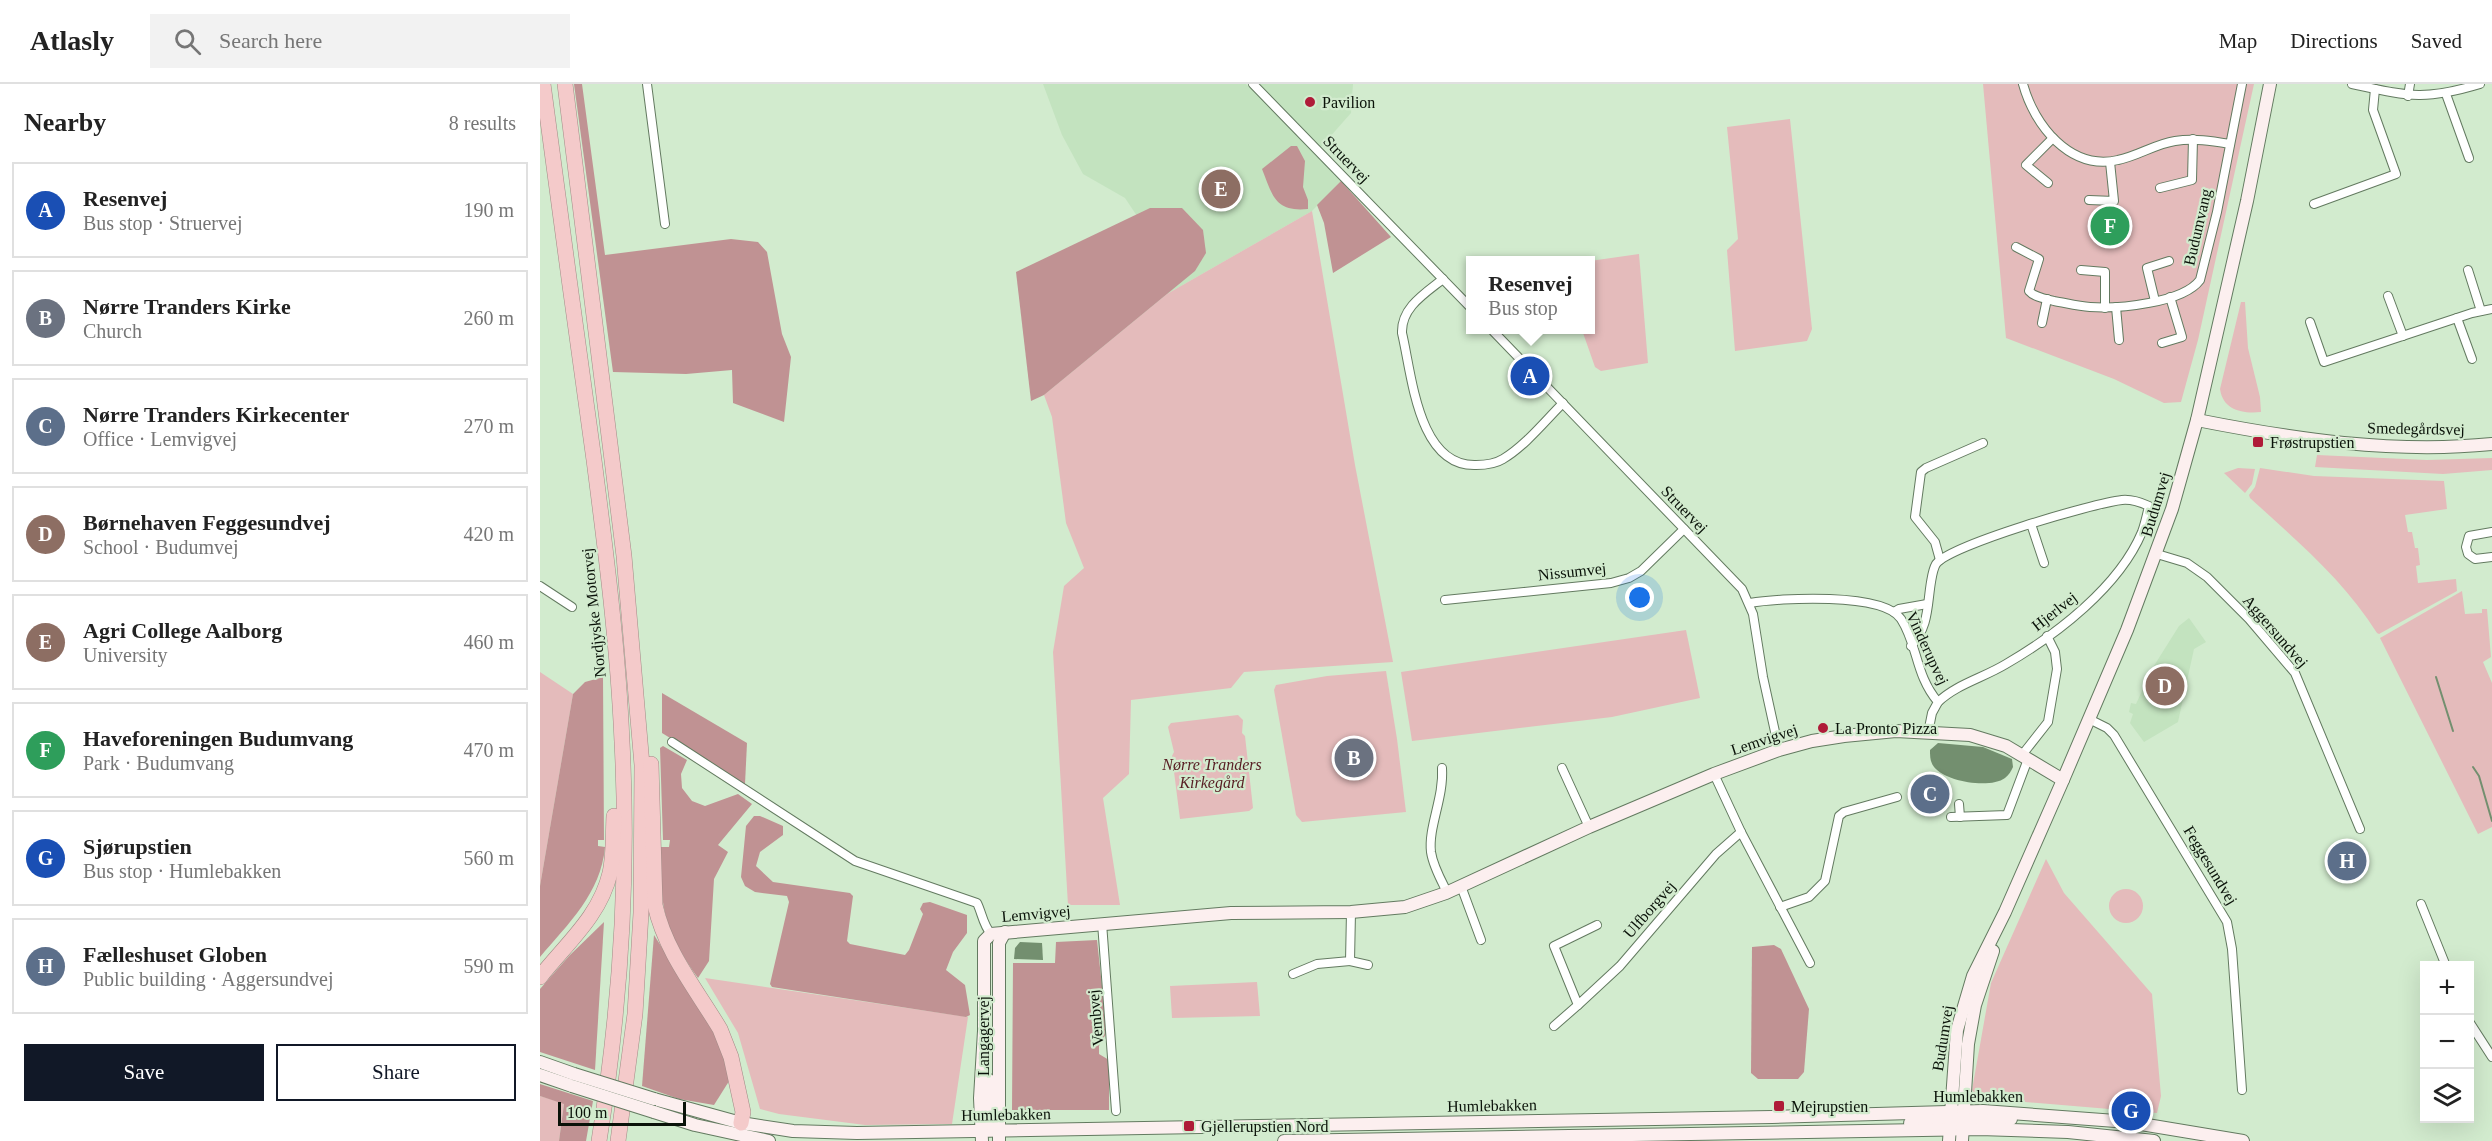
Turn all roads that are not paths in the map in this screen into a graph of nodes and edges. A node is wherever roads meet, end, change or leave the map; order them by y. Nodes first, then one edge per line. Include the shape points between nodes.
1 (543, 84) edge
2 (564, 84) edge
3 (646, 84) edge
4 (1253, 84) edge
5 (2023, 84) edge
6 (2242, 84) edge
7 (2270, 84) edge
8 (2352, 84) edge
9 (2410, 84) edge
10 (2480, 84) edge
11 (2375, 89) junction
12 (2446, 94) junction
13 (2408, 96) junction
14 (2053, 138) junction
15 (2193, 139) junction
16 (2230, 144) junction
17 (2469, 158) dead end
18 (2110, 162) junction
19 (2048, 183) dead end
20 (2160, 188) dead end
21 (2089, 200) dead end
22 (2314, 204) dead end
23 (665, 224) dead end
24 (2016, 247) dead end
25 (2169, 261) dead end
26 (2081, 270) dead end
27 (2468, 270) dead end
28 (1443, 279) junction
29 (2388, 296) dead end
30 (2170, 297) junction
31 (2047, 299) junction
32 (2155, 301) junction
33 (1466, 303) edge
34 (2116, 307) junction
35 (2105, 308) junction
36 (2492, 309) edge
37 (2481, 311) junction
38 (2457, 318) junction
39 (2310, 322) dead end
40 (2042, 323) dead end
41 (1496, 334) edge
42 (2403, 336) junction
43 (2119, 340) dead end
44 (2162, 343) dead end
45 (2472, 359) dead end
46 (1563, 403) junction
47 (2197, 420) junction
48 (1983, 443) dead end
49 (2492, 444) edge
50 (2031, 524) junction
51 (1684, 529) junction
52 (2492, 532) edge
53 (2157, 554) junction
54 (624, 556) junction
55 (2492, 557) edge
56 (1940, 560) junction
57 (2044, 563) dead end
58 (540, 586) edge
59 (1445, 600) dead end
60 (1750, 603) junction
61 (1927, 604) junction
62 (572, 607) dead end
63 (1894, 612) junction
64 (614, 633) junction
65 (2048, 636) junction
66 (1911, 646) junction
67 (1938, 702) junction
68 (2089, 719) junction
69 (1928, 733) junction
70 (672, 742) dead end
71 (1779, 750) junction
72 (2025, 757) junction
73 (1442, 768) dead end
74 (1562, 768) dead end
75 (1713, 774) junction
76 (2063, 780) junction
77 (1897, 797) dead end
78 (1959, 804) dead end
79 (1589, 827) junction
80 (2360, 829) dead end
81 (1741, 832) junction
82 (1461, 886) junction
83 (1446, 892) junction
84 (2421, 904) dead end
85 (1780, 907) junction
86 (1351, 912) junction
87 (1102, 923) junction
88 (1597, 925) dead end
89 (1005, 932) junction
90 (991, 933) junction
91 (1481, 940) dead end
92 (1350, 961) junction
93 (2444, 961) edge
94 (1810, 963) dead end
95 (1368, 965) dead end
96 (1293, 974) dead end
97 (540, 977) edge
98 (1578, 1005) junction
99 (1554, 1026) dead end
100 (2474, 1030) edge
101 (2492, 1057) edge
102 (540, 1062) edge
103 (540, 1075) edge
104 (573, 1080) junction
105 (2242, 1090) dead end
106 (1116, 1111) dead end
107 (1956, 1125) edge
108 (739, 1129) junction
109 (990, 1137) edge
110 (599, 1141) edge
111 (618, 1141) edge
112 (770, 1141) edge
113 (1284, 1141) edge
114 (2154, 1141) edge
115 (2243, 1141) edge

1 - 64 highway, Nordjyske Motorvej
2 - 54 highway
3 - 23 street
4 - 28 street, Struervej
5 - 14 street via 2039,123
6 - 16 street, Budumvang
7 - 47 street, Budumvej
8 - 11 street
9 - 13 street
10 - 12 street
11 - 13 street
11 - 22 street via 2373,110 2396,174
12 - 13 street
12 - 17 street
14 - 18 street via 2080,157
14 - 19 street via 2026,165
15 - 16 street
15 - 18 street
15 - 20 street, Budumvang via 2192,180
16 - 30 street, Budumvang via 2200,280 2189,290
18 - 21 street via 2114,201
24 - 31 street via 2039,259 2029,291
25 - 32 street, Budumvang via 2147,268
26 - 35 street via 2105,272
27 - 37 street
28 - 33 street, Struervej
28 - 46 street via 1410,307 1401,322 1422,421 1440,451 1452,461 1467,465 1496,462 1518,447
29 - 42 street
30 - 32 street, Budumvang
30 - 44 street via 2182,338
31 - 35 street, Budumvang
31 - 40 street
32 - 34 street, Budumvang
34 - 35 street, Budumvang
34 - 43 street
36 - 37 street
37 - 38 street
38 - 42 street
38 - 45 street
39 - 42 street via 2324,362
41 - 46 street, Struervej
46 - 51 street, Struervej
47 - 49 street, Smedegårdsvej via 2334,441 2413,446
47 - 53 street, Budumvej
48 - 56 street via 1921,472 1915,517 1935,543
50 - 56 street
50 - 57 street
50 - 65 street, Hjerlvej via 2123,500 2149,506 2143,531 2121,568 2088,604
51 - 59 street, Nissumvej via 1629,578
51 - 60 street, Struervej via 1742,589
52 - 55 street via 2469,536 2466,547 2475,559
53 - 68 street, Budumvej
53 - 80 street, Aggersundvej via 2187,563 2207,577 2295,673
54 - 108 highway via 646,695 655,905 674,956 726,1041 743,1112
54 - 111 highway via 642,765 641,902 636,1014
56 - 61 street via 1933,571
58 - 62 street
60 - 63 street, Vinderupvej via 1830,599 1867,603
60 - 71 street, Struervej
61 - 63 street
61 - 66 street via 1925,627
63 - 66 street, Vinderupvej
64 - 97 highway via 610,872 604,893 590,917
64 - 110 highway, Nordjyske Motorvej via 622,743 624,886 617,1002
65 - 67 street, Hjerlvej
65 - 72 street via 2057,669 2048,722
66 - 67 street, Vinderupvej via 1922,678
67 - 69 street, Vinderupvej
68 - 76 street, Budumvej
68 - 105 street, Feggesundvej via 2114,735 2227,922
69 - 71 street, Lemvigvej via 1896,731 1844,736
69 - 72 street, Lemvigvej via 1970,735 2006,746
70 - 90 street, Lemvigvej via 855,861 977,903
71 - 75 street, Lemvigvej
72 - 76 street, Lemvigvej
72 - 78 street via 2007,814 1956,817
73 - 83 street via 1442,790 1431,845
74 - 79 street
75 - 79 street, Lemvigvej
75 - 81 street
76 - 107 street, Budumvej via 2005,912 1975,1005
77 - 85 street via 1839,816 1825,881 1809,897
79 - 82 street, Lemvigvej
81 - 85 street
81 - 98 street, Ulfborgvej via 1716,854 1620,966
82 - 83 street, Lemvigvej
82 - 91 street
83 - 86 street, Lemvigvej via 1405,907
84 - 93 street
85 - 94 street
86 - 87 street, Lemvigvej via 1231,913
86 - 92 street
87 - 89 street, Lemvigvej
87 - 106 street, Vembvej
88 - 98 street, Ulfborgvej via 1554,946
89 - 90 street, Lemvigvej
89 - 109 street, Langagervej via 999,943
90 - 109 street, Langagervej via 984,941
92 - 95 street
92 - 96 street via 1317,964
98 - 99 street, Ulfborgvej
100 - 101 street
102 - 104 street, Humlebakken
103 - 104 street, Humlebakken
104 - 108 street, Humlebakken, bridge
107 - 109 street, Humlebakken via 1772,1118
107 - 113 street, Humlebakken via 1836,1131
107 - 114 street, Humlebakken
107 - 115 street via 2076,1117
108 - 109 street, Humlebakken
108 - 112 street, Humlebakken

